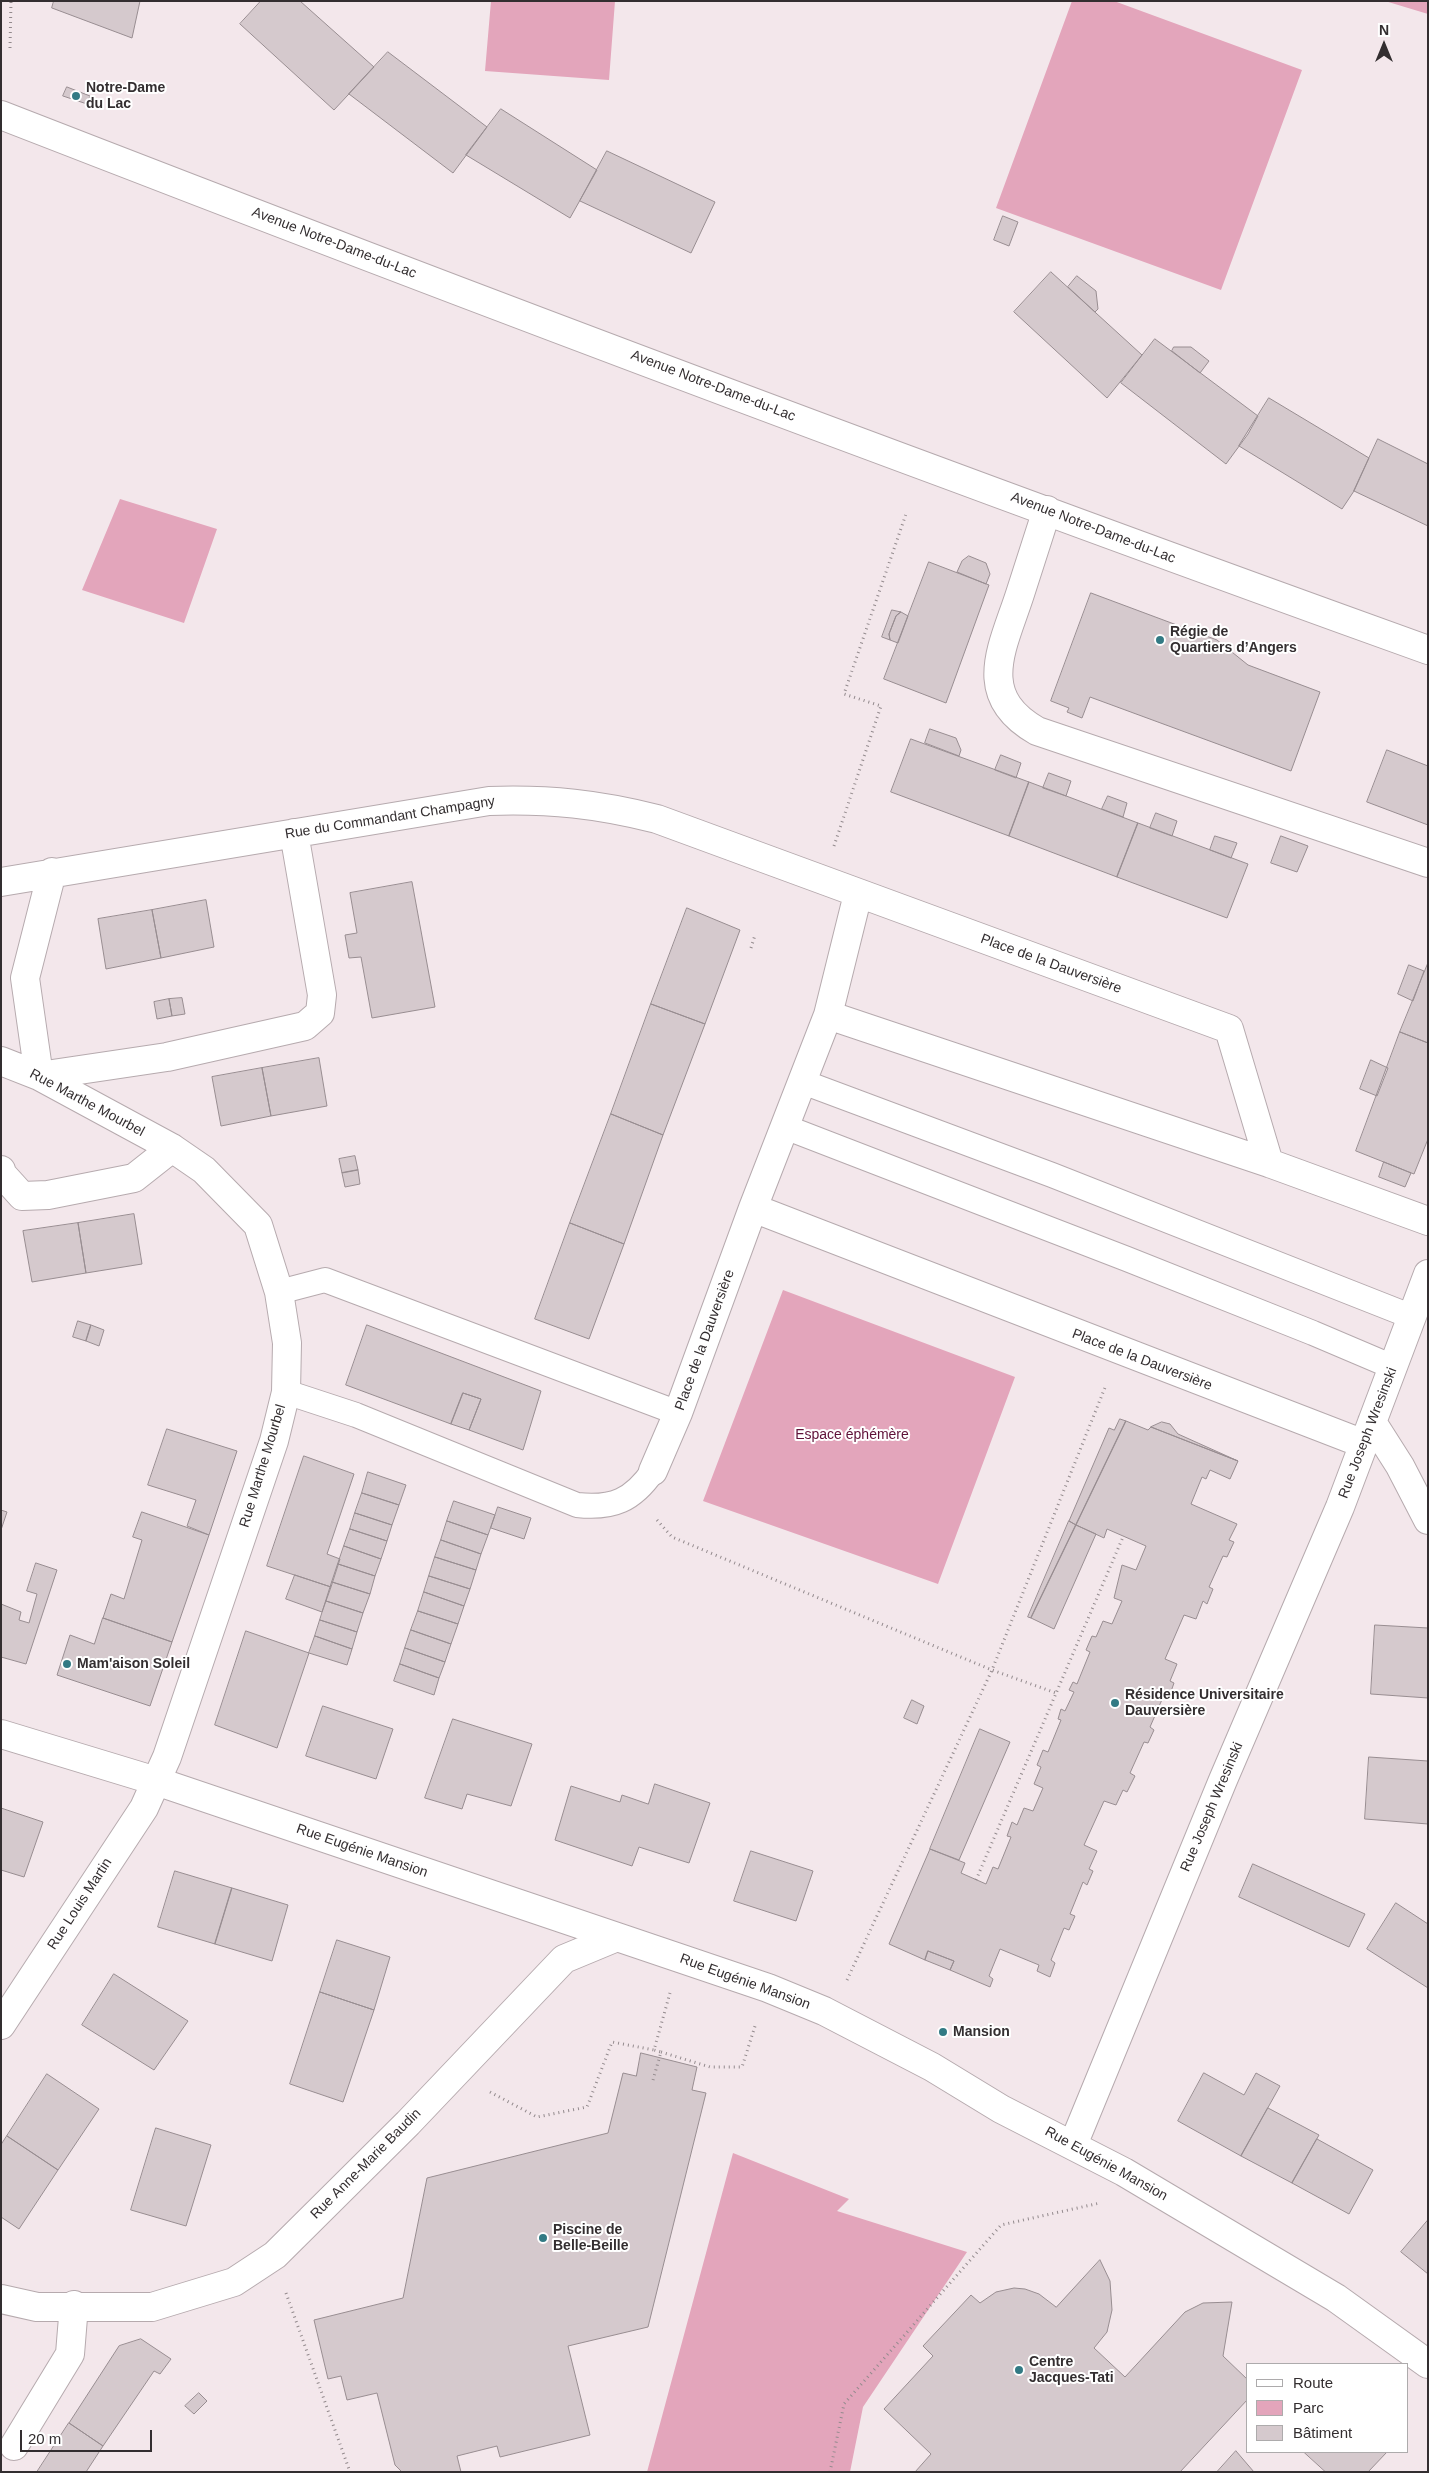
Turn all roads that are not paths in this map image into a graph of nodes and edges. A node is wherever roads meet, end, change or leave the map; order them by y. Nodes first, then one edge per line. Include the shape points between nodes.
1 (1, 115) edge
2 (1047, 510) junction
3 (1428, 650) edge
4 (294, 834) junction
5 (1428, 863) edge
6 (52, 872) junction
7 (1, 882) edge
8 (858, 894) junction
9 (828, 1015) junction
10 (1, 1061) edge
11 (39, 1076) junction
12 (803, 1082) junction
13 (785, 1127) junction
14 (172, 1148) junction
15 (1269, 1163) junction
16 (1, 1170) edge
17 (754, 1208) junction
18 (1428, 1222) edge
19 (1428, 1274) edge
20 (279, 1292) junction
21 (1410, 1316) junction
22 (1392, 1367) junction
23 (286, 1392) junction
24 (678, 1413) junction
25 (1368, 1433) junction
26 (654, 1471) joint
27 (1428, 1520) edge
28 (1, 1734) edge
29 (156, 1781) junction
30 (617, 1937) junction
31 (1, 2025) edge
32 (1072, 2145) junction
33 (1, 2299) edge
34 (74, 2305) junction
35 (1428, 2364) edge
36 (14, 2446) dead end

1 - 2 street, Avenue Notre-Dame-du-Lac via 746,400
2 - 3 street, Avenue Notre-Dame-du-Lac
2 - 5 street via 998,663 1001,694 1022,722 1037,731
4 - 6 street, Rue du Commandant Champagny
4 - 8 street, Rue du Commandant Champagny via 489,801 573,802 616,808 657,819
4 - 11 street via 322,995 320,1013 305,1026 167,1057
6 - 7 street, Rue du Commandant Champagny
6 - 11 street via 25,978
8 - 9 street, Place de la Dauversière
8 - 15 street, Place de la Dauversière via 1229,1029
9 - 12 street, Place de la Dauversière
9 - 15 street
10 - 11 street, Rue Marthe Mourbel
11 - 14 street, Rue Marthe Mourbel
12 - 13 street, Place de la Dauversière
12 - 21 lane via 1052,1175
13 - 17 street, Place de la Dauversière
13 - 22 lane via 1127,1258
14 - 16 street via 134,1178 48,1195 22,1196
14 - 20 street, Rue Marthe Mourbel via 204,1170 258,1226
15 - 18 street
17 - 24 street, Place de la Dauversière
17 - 25 street, Place de la Dauversière
19 - 21 street, Rue Joseph Wresinski
20 - 23 street, Rue Marthe Mourbel via 287,1343
20 - 24 lane via 325,1280
21 - 22 street, Rue Joseph Wresinski
22 - 25 street, Rue Joseph Wresinski
23 - 26 lane via 356,1415 577,1505 598,1507 618,1502 632,1495
23 - 29 street, Rue Marthe Mourbel via 274,1441 167,1757
24 - 26 street, Place de la Dauversière
25 - 27 street via 1400,1466
25 - 32 street, Rue Joseph Wresinski via 1340,1507
28 - 29 street, Rue Eugénie Mansion
29 - 30 street, Rue Eugénie Mansion
29 - 31 street, Rue Louis Martin via 144,1808
30 - 32 street, Rue Eugénie Mansion via 768,1988 824,2011
30 - 34 street, Rue Anne-Marie Baudin via 564,1959 408,2123 275,2255 234,2282 152,2307
32 - 35 street, Rue Eugénie Mansion via 1124,2172 1336,2298
33 - 34 street, Rue Anne-Marie Baudin via 37,2307
34 - 36 street via 70,2354

